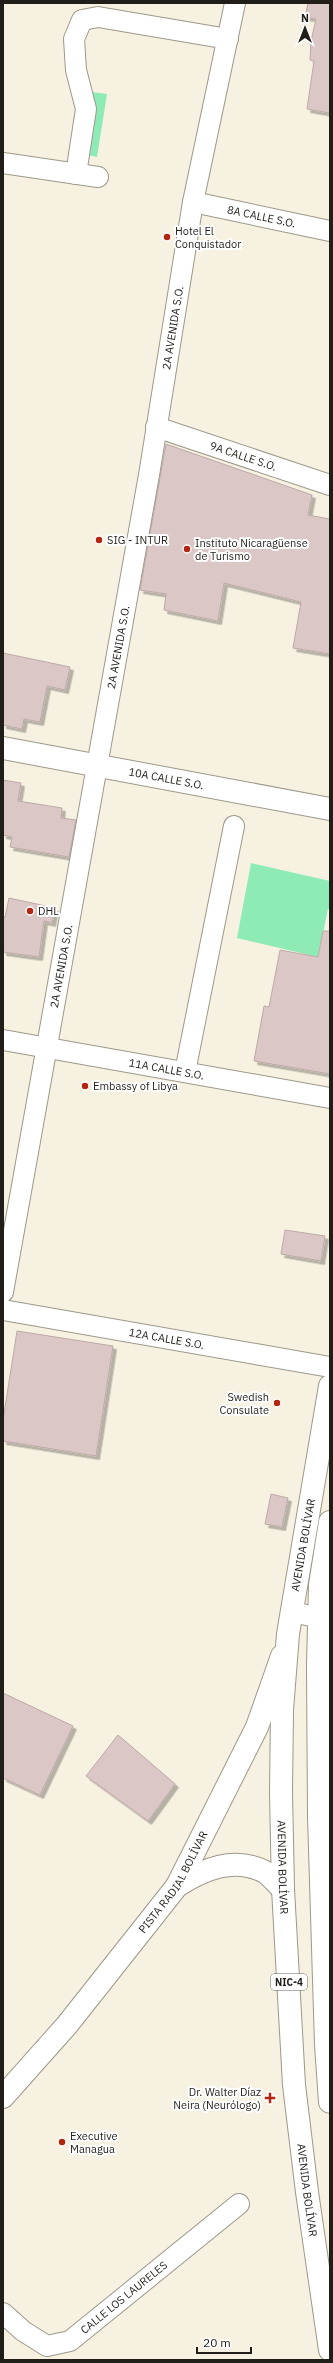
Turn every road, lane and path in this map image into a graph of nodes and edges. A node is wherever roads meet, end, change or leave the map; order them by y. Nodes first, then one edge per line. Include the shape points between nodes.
1 (235, 3) edge
2 (96, 10) edge
3 (228, 39) junction
4 (3, 163) edge
5 (76, 174) junction
6 (98, 177) dead end
7 (193, 202) junction
8 (330, 231) edge
9 (156, 427) junction
10 (330, 485) edge
11 (3, 748) edge
12 (98, 764) junction
13 (330, 809) edge
14 (234, 826) dead end
15 (3, 1040) edge
16 (45, 1047) junction
17 (185, 1072) junction
18 (330, 1098) edge
19 (3, 1292) edge
20 (3, 1310) edge
21 (330, 1367) edge
22 (330, 1386) edge
23 (330, 1522) edge
24 (292, 1612) junction
25 (325, 1619) edge
26 (288, 1634) junction
27 (324, 1789) edge
28 (324, 1822) edge
29 (177, 1886) junction
30 (283, 1889) junction
31 (3, 2097) edge
32 (330, 2102) edge
33 (239, 2204) dead end
34 (3, 2312) edge
35 (330, 2350) edge

1 - 3 street, 2A AVENIDA S.O.
2 - 3 street
2 - 5 street via 82,20 74,39 76,70 86,109
3 - 7 street, 2A AVENIDA S.O.
4 - 5 street
5 - 6 street
7 - 8 street, 8A CALLE S.O.
7 - 9 street, 2A AVENIDA S.O.
9 - 10 street, 9A CALLE S.O.
9 - 12 street, 2A AVENIDA S.O.
11 - 12 main road, 10A CALLE S.O.
12 - 13 main road, 10A CALLE S.O.
12 - 16 street, 2A AVENIDA S.O.
14 - 17 street
15 - 16 street, 11A CALLE S.O.
16 - 17 street, 11A CALLE S.O.
16 - 19 street, 2A AVENIDA S.O.
17 - 18 street, 11A CALLE S.O.
20 - 21 street, 12A CALLE S.O.
22 - 24 main road, AVENIDA BOLÍVAR / NIC-4
23 - 25 main road, AVENIDA BOLÍVAR via 320,1585
24 - 25 street
24 - 26 main road, AVENIDA BOLÍVAR / NIC-4
25 - 27 main road, AVENIDA BOLÍVAR via 318,1665
26 - 29 main road, PISTA RADIAL BOLÍVAR via 274,1683 257,1727
26 - 30 main road, AVENIDA BOLÍVAR / NIC-4 via 282,1710
27 - 28 main road, AVENIDA BOLÍVAR
28 - 32 main road, AVENIDA BOLÍVAR via 326,2045
29 - 30 main road via 198,1873 220,1865 245,1866 265,1873
29 - 31 main road, PISTA RADIAL BOLÍVAR via 66,2025
30 - 35 main road, AVENIDA BOLÍVAR / NIC-4 via 294,2084
33 - 34 street, CALLE LOS LAURELES via 70,2341 47,2346 23,2331

